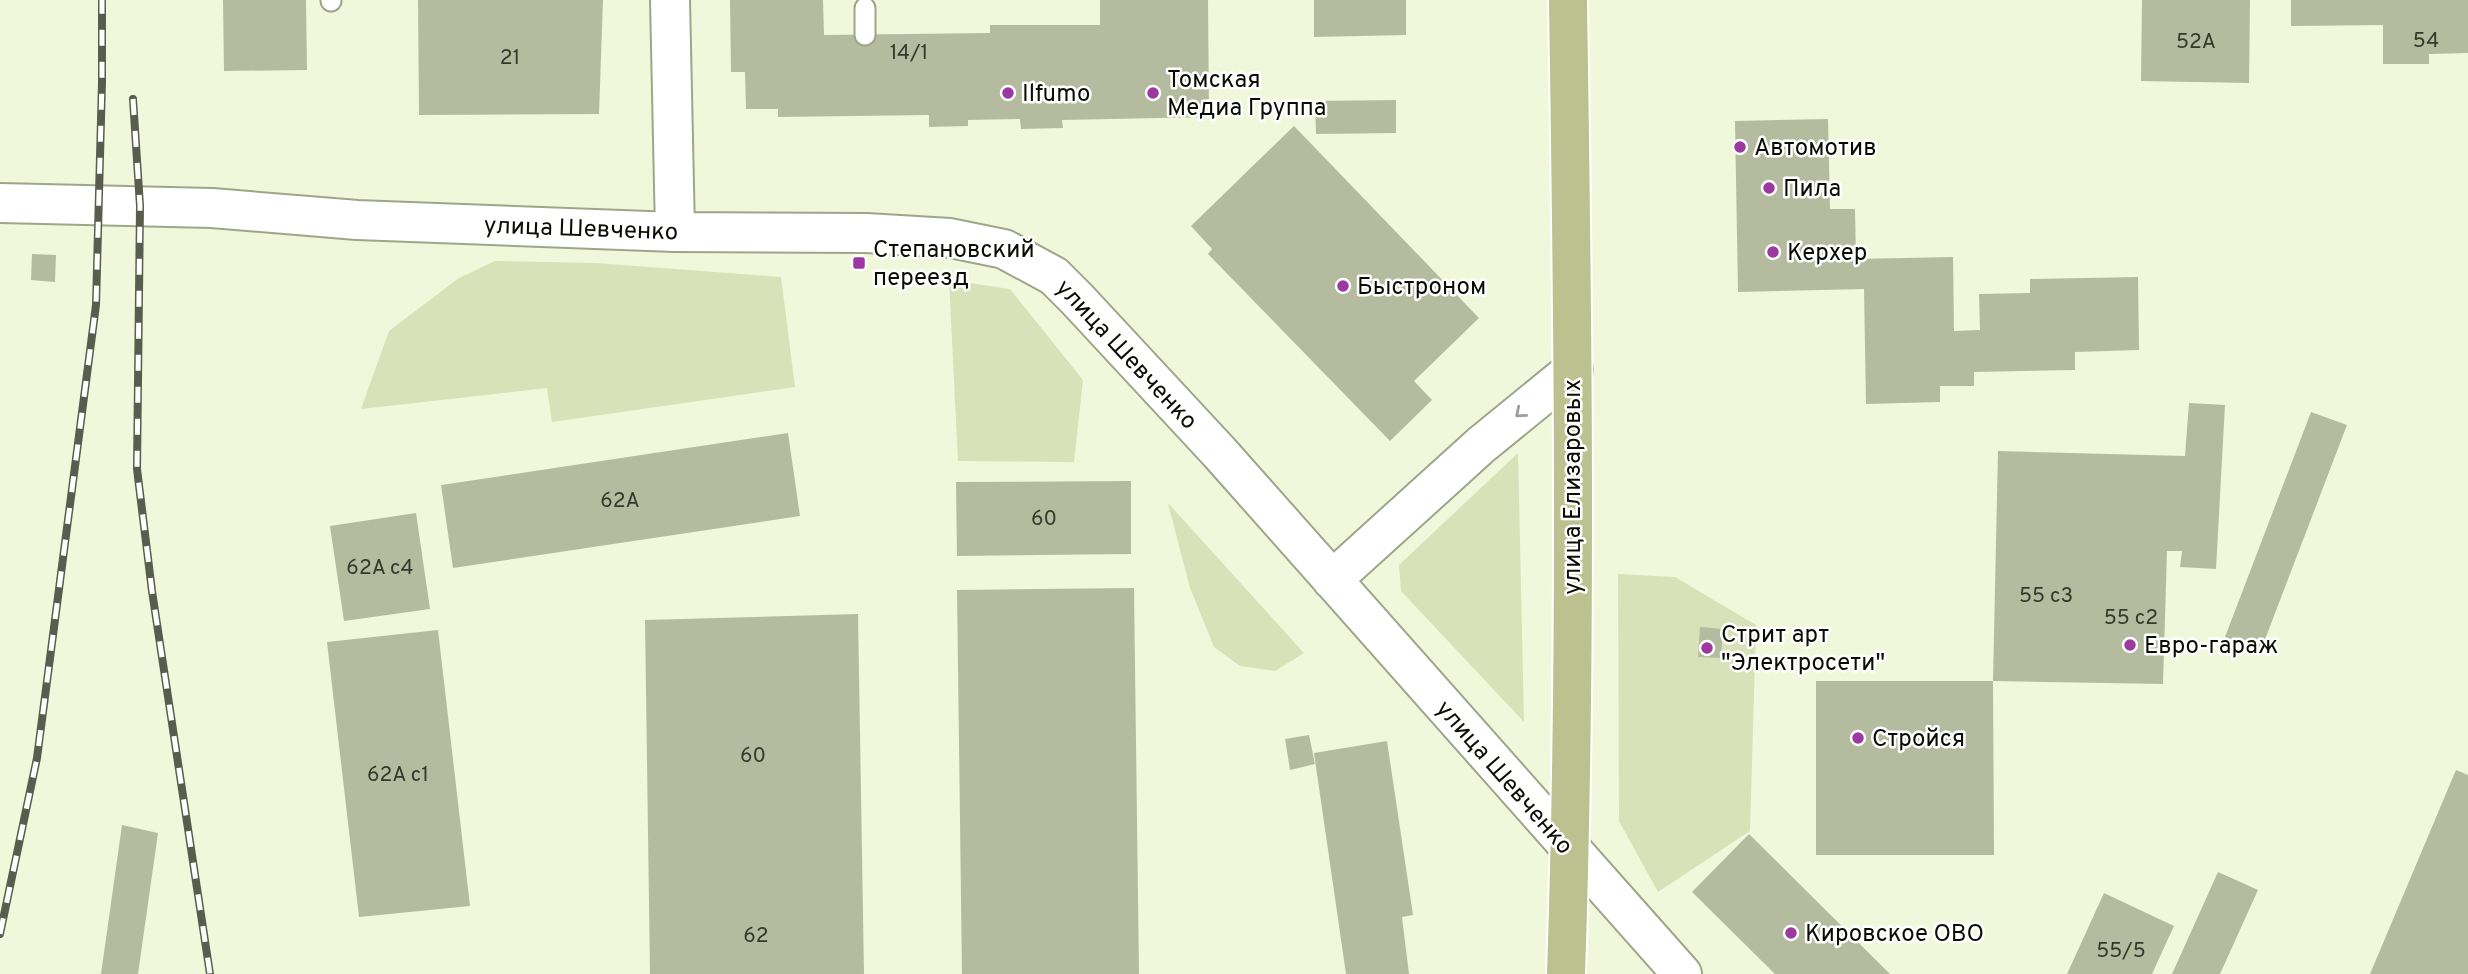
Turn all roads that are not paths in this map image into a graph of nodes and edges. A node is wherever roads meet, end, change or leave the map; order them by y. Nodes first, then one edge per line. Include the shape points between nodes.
1 (670, 0) edge
2 (1568, 0) edge
3 (865, 8) dead end
4 (865, 35) dead end
5 (0, 203) edge
6 (675, 232) junction
7 (1573, 370) junction
8 (1332, 580) junction
9 (1571, 851) junction
10 (1566, 974) edge
11 (1682, 974) edge

1 - 6 street
2 - 7 main road, улица Елизаровых
3 - 4 lane
5 - 6 street, улица Шевченко via 212,208 357,220
6 - 8 street, улица Шевченко via 950,238 1004,249 1044,270 1095,318
7 -> 8 street
7 - 9 main road, улица Елизаровых
8 - 9 street, улица Шевченко
9 - 10 main road, улица Елизаровых
9 - 11 street, улица Шевченко

